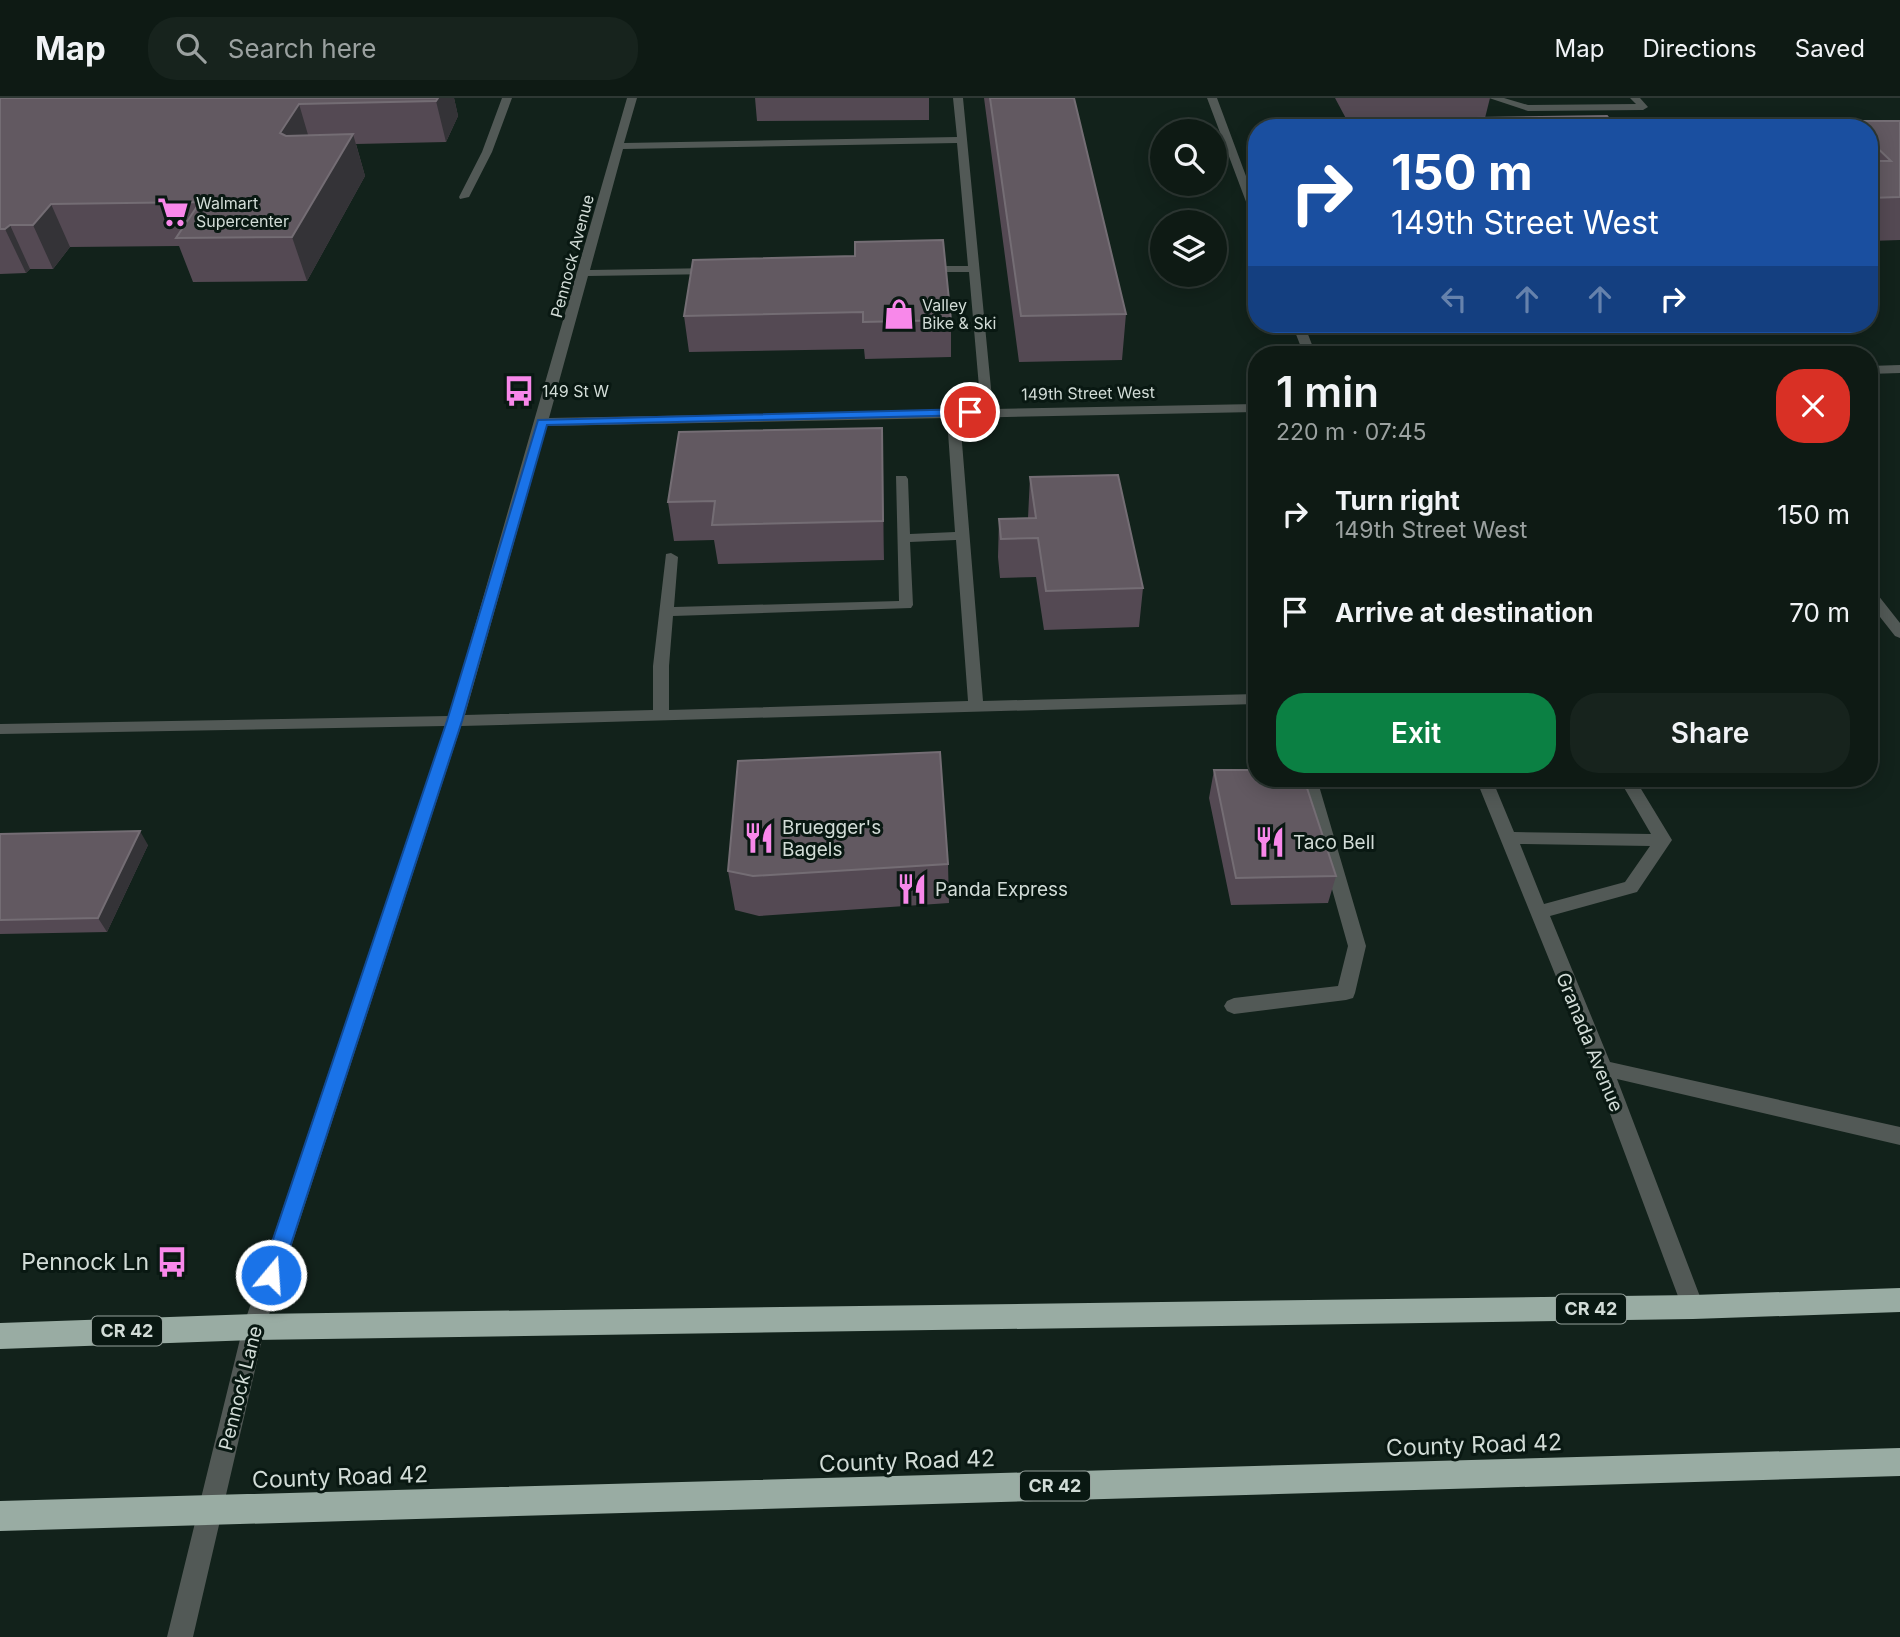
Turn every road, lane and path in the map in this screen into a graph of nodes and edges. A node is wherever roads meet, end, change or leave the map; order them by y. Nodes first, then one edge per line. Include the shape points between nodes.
1 (507, 98) edge
2 (632, 98) edge
3 (958, 98) edge
4 (1212, 98) edge
5 (1494, 98) edge
6 (1635, 98) edge
7 (962, 140) junction
8 (618, 146) junction
9 (1248, 194) edge
10 (464, 197) dead end
11 (908, 269) edge
12 (974, 269) junction
13 (730, 271) edge
14 (584, 272) junction
15 (1900, 369) edge
16 (1878, 370) edge
17 (1248, 408) edge
18 (953, 412) junction
19 (987, 412) junction
20 (542, 422) junction
21 (901, 479) dead end
22 (963, 536) junction
23 (903, 538) junction
24 (671, 557) dead end
25 (1878, 605) edge
26 (666, 612) junction
27 (1900, 633) edge
28 (1248, 699) edge
29 (976, 706) junction
30 (661, 715) junction
31 (455, 721) junction
32 (0, 729) edge
33 (1311, 787) edge
34 (1487, 787) edge
35 (1632, 787) edge
36 (1508, 838) junction
37 (1662, 840) junction
38 (1537, 913) junction
39 (1234, 1006) dead end
40 (1602, 1068) junction
41 (1900, 1136) edge
42 (1900, 1300) edge
43 (1693, 1307) junction
44 (254, 1327) junction
45 (0, 1336) edge
46 (1900, 1462) edge
47 (210, 1511) junction
48 (0, 1516) edge
49 (180, 1637) edge

1 - 10 street
2 - 8 street, Pennock Avenue
3 - 7 street
4 - 9 street
5 - 6 street via 1528,108 1643,107
7 - 8 street
7 - 12 street
8 - 14 street, Pennock Avenue
11 - 12 street
12 - 19 street
13 - 14 street
14 - 20 street, Pennock Avenue
15 - 16 street
17 - 19 street, 149th Street West
18 - 19 street, 149th Street West
18 - 20 street, 149th Street West
18 - 22 street
20 - 31 street, Pennock Lane
21 - 23 street
22 - 23 street
22 - 29 street
23 - 26 street via 906,606
24 - 26 street
25 - 27 street
26 - 30 street
28 - 29 street
29 - 30 street
30 - 31 street
31 - 32 street
31 - 44 street, Pennock Lane
33 - 39 street via 1357,946 1346,993
34 - 36 street, Granada Avenue
35 - 37 street
36 - 37 street
36 - 38 street, Granada Avenue
37 - 38 street via 1631,887
38 - 40 street, Granada Avenue
40 - 41 street
40 - 43 street, Granada Avenue
42 - 43 highway, CR 42
43 - 44 highway, CR 42
44 - 45 highway, CR 42
44 - 47 street, Pennock Lane
46 - 47 highway, County Road 42 / CR 42
47 - 48 highway, County Road 42 / CR 42
47 - 49 street, Pennock Lane

